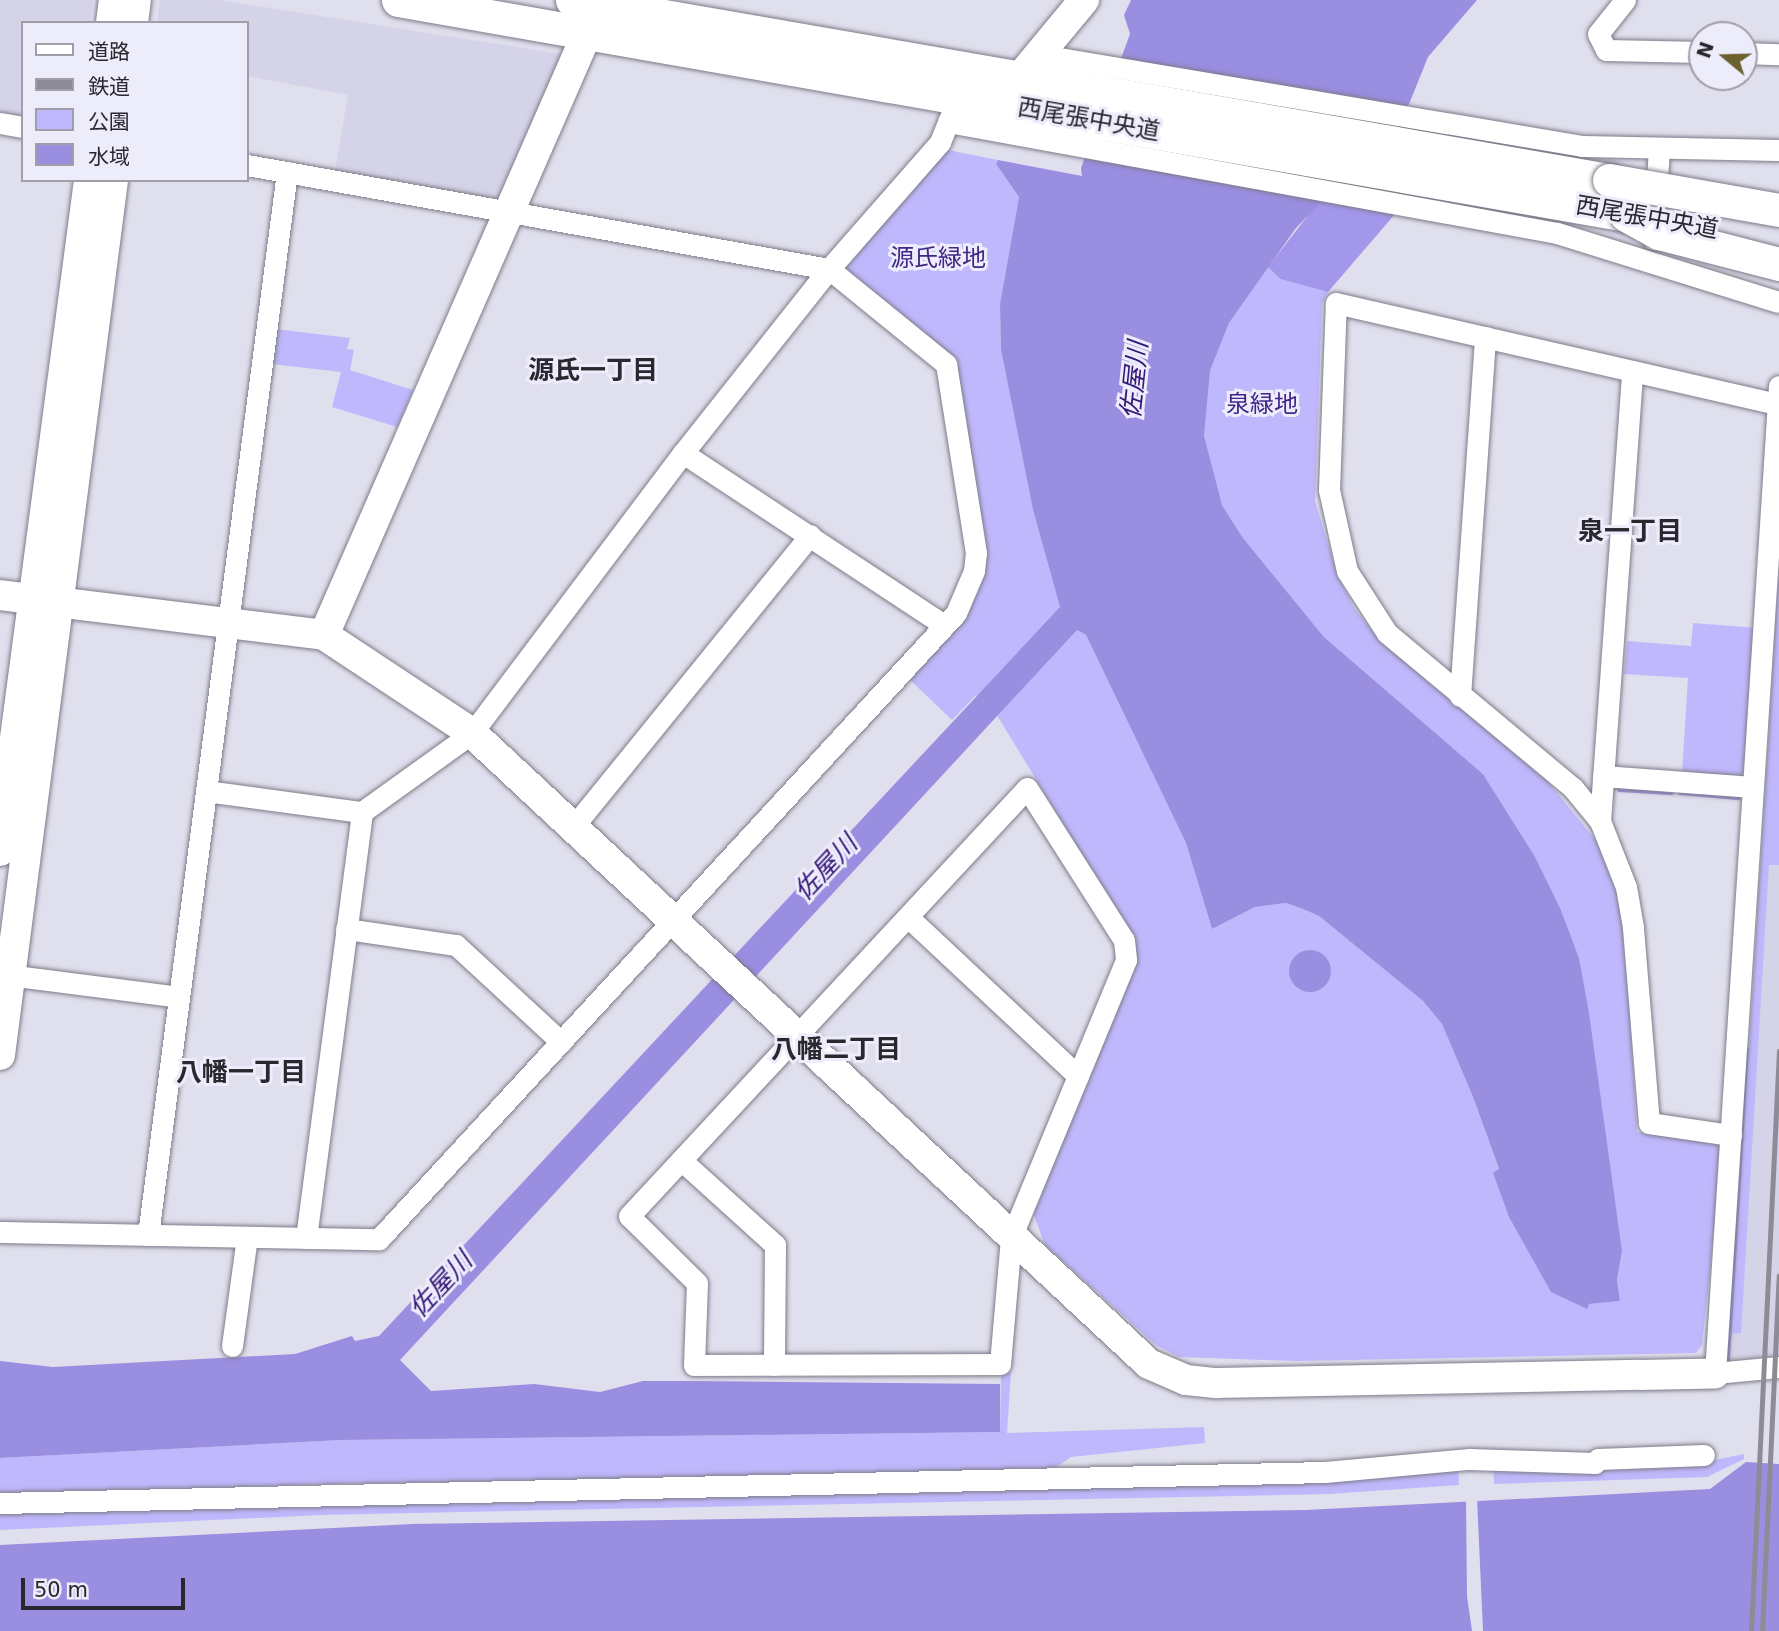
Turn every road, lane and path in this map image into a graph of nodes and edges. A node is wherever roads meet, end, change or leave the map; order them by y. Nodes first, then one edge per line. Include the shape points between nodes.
1 (114, 0) edge
2 (136, 0) edge
3 (398, 0) edge
4 (1084, 0) edge
5 (1625, 0) edge
6 (590, 9) edge
7 (111, 21) edge
8 (133, 21) edge
9 (1688, 52) edge
10 (1758, 53) edge
11 (1779, 54) edge
12 (1043, 77) junction
13 (953, 110) junction
14 (0, 123) edge
15 (21, 127) edge
16 (1387, 140) junction
17 (1659, 148) junction
18 (1779, 150) edge
19 (248, 165) edge
20 (287, 172) junction
21 (1609, 180) junction
22 (89, 182) edge
23 (113, 182) edge
24 (1779, 187) edge
25 (1779, 210) edge
26 (508, 213) junction
27 (1626, 215) junction
28 (1779, 242) edge
29 (1651, 262) junction
30 (1779, 264) edge
31 (829, 269) junction
32 (1779, 302) edge
33 (1485, 337) junction
34 (1632, 371) junction
35 (1778, 395) edge
36 (683, 453) junction
37 (810, 535) junction
38 (0, 595) edge
39 (46, 601) junction
40 (228, 624) junction
41 (944, 625) junction
42 (324, 635) junction
43 (1460, 696) junction
44 (472, 733) junction
45 (1603, 776) junction
46 (1754, 787) junction
47 (206, 791) junction
48 (362, 812) junction
49 (1600, 821) junction
50 (573, 827) junction
51 (0, 851) edge
52 (908, 916) junction
53 (673, 920) junction
54 (346, 929) junction
55 (5, 974) edge
56 (179, 997) junction
57 (797, 1035) junction
58 (561, 1042) junction
59 (0, 1055) edge
60 (1078, 1076) junction
61 (1731, 1135) junction
62 (681, 1160) junction
63 (0, 1232) edge
64 (148, 1235) junction
65 (247, 1237) junction
66 (306, 1238) junction
67 (1011, 1238) junction
68 (232, 1346) dead end
69 (774, 1365) junction
70 (1779, 1367) edge
71 (1715, 1373) junction
72 (1704, 1455) dead end
73 (0, 1503) edge

1 - 7 street
2 - 8 street
3 - 6 main road, 西尾張中央道
4 - 12 street
5 - 9 street via 1598,34 1606,50
6 - 12 main road, 西尾張中央道
6 - 13 main road, 西尾張中央道
6 - 26 street
10 - 11 street
12 - 13 main road, 西尾張中央道
12 - 16 main road, 西尾張中央道
13 - 29 street via 1016,137 1557,233
13 - 31 street via 940,142
14 - 15 street
16 - 17 street
16 - 21 main road, 西尾張中央道
16 - 27 main road, 西尾張中央道
17 - 18 street
17 - 29 street
19 - 20 street
20 - 26 street
20 - 40 street
21 - 24 main road, bridge via 1724,180
21 - 25 main road, 西尾張中央道, bridge
22 - 39 street
23 - 39 street
26 - 31 street
26 - 42 street
27 - 28 main road, 西尾張中央道
27 - 30 main road, bridge via 1659,233
29 - 32 street
31 - 36 street
31 - 41 street via 946,364 976,553 968,590
33 - 34 street
33 - 43 street
33 - 43 street via 1336,303 1329,490 1347,571 1387,633
34 - 35 street
34 - 45 street
35 - 46 street
36 - 37 street
36 - 44 street
37 - 41 street
37 - 50 street
38 - 39 street
39 - 40 street
39 - 51 street
39 - 55 street
40 - 42 street
40 - 47 street
41 - 53 street
42 - 44 street
43 - 49 street via 1573,788
44 - 48 street
44 - 50 street
45 - 46 street
45 - 49 street
46 - 61 street
47 - 48 street
47 - 56 street
48 - 54 street
49 - 61 street via 1626,887 1633,927 1648,1123
50 - 53 street
52 - 57 street
52 - 60 street
52 - 60 street via 1027,788 1124,940 1126,960
53 - 57 street
53 - 58 street
54 - 58 street via 456,945
54 - 66 street
55 - 56 street
55 - 59 street
56 - 64 street
57 - 62 street
57 - 67 street
58 - 66 street via 379,1239
60 - 67 street
61 - 71 street
62 - 69 street via 775,1245
62 - 69 street via 629,1216 697,1283 694,1365
63 - 64 street
64 - 65 street
65 - 66 street
65 - 68 street
67 - 69 street via 1000,1364
67 - 71 street via 1128,1347 1149,1364 1186,1380
70 - 71 street
72 - 73 street via 1598,1459 1595,1463 1456,1459 1325,1472

